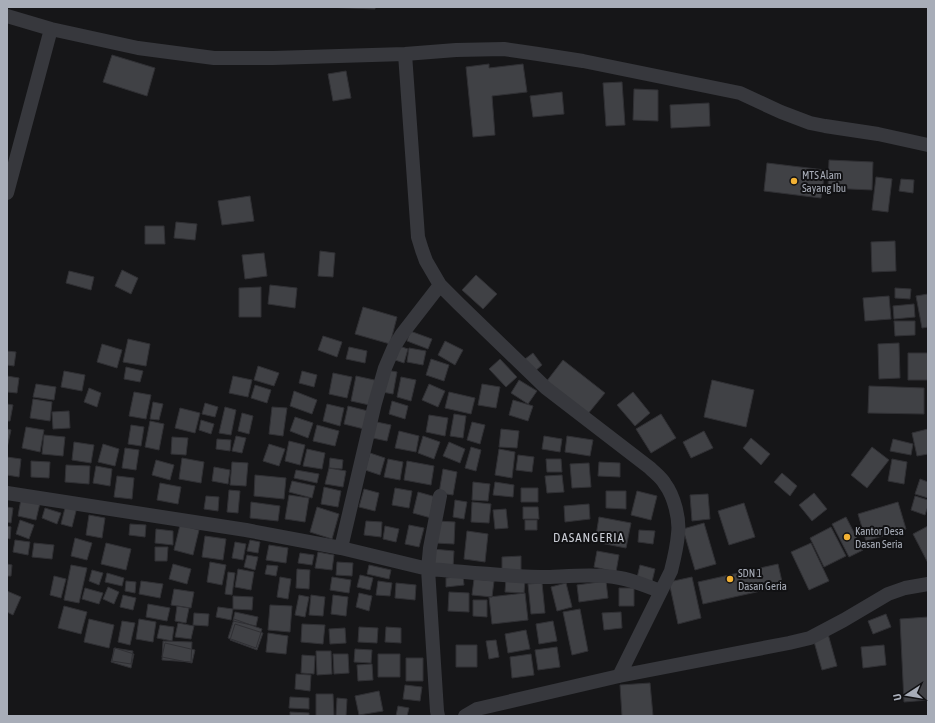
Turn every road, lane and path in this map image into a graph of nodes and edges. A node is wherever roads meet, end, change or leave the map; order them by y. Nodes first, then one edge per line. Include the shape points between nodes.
1 (7, 16) edge
2 (51, 29) junction
3 (406, 54) junction
4 (928, 145) edge
5 (7, 193) edge
6 (440, 285) junction
7 (7, 493) edge
8 (440, 496) dead end
9 (341, 548) junction
10 (428, 568) junction
11 (928, 584) edge
12 (661, 591) junction
13 (619, 676) junction
14 (438, 716) edge
15 (465, 716) edge

1 - 2 street
2 - 3 street via 138,48 214,58
2 - 5 street
3 - 4 street via 504,49 583,61 740,93 810,123
3 - 6 street via 418,237 426,261
6 - 9 street via 402,334 385,368
6 - 12 street via 546,388 650,468 665,483 673,499 679,533 671,571
7 - 9 street via 246,530
8 - 10 street
9 - 10 street
10 - 12 street via 498,575 616,577
10 - 14 street
11 - 13 street via 888,594 810,638
12 - 13 street
13 - 15 street via 477,709

